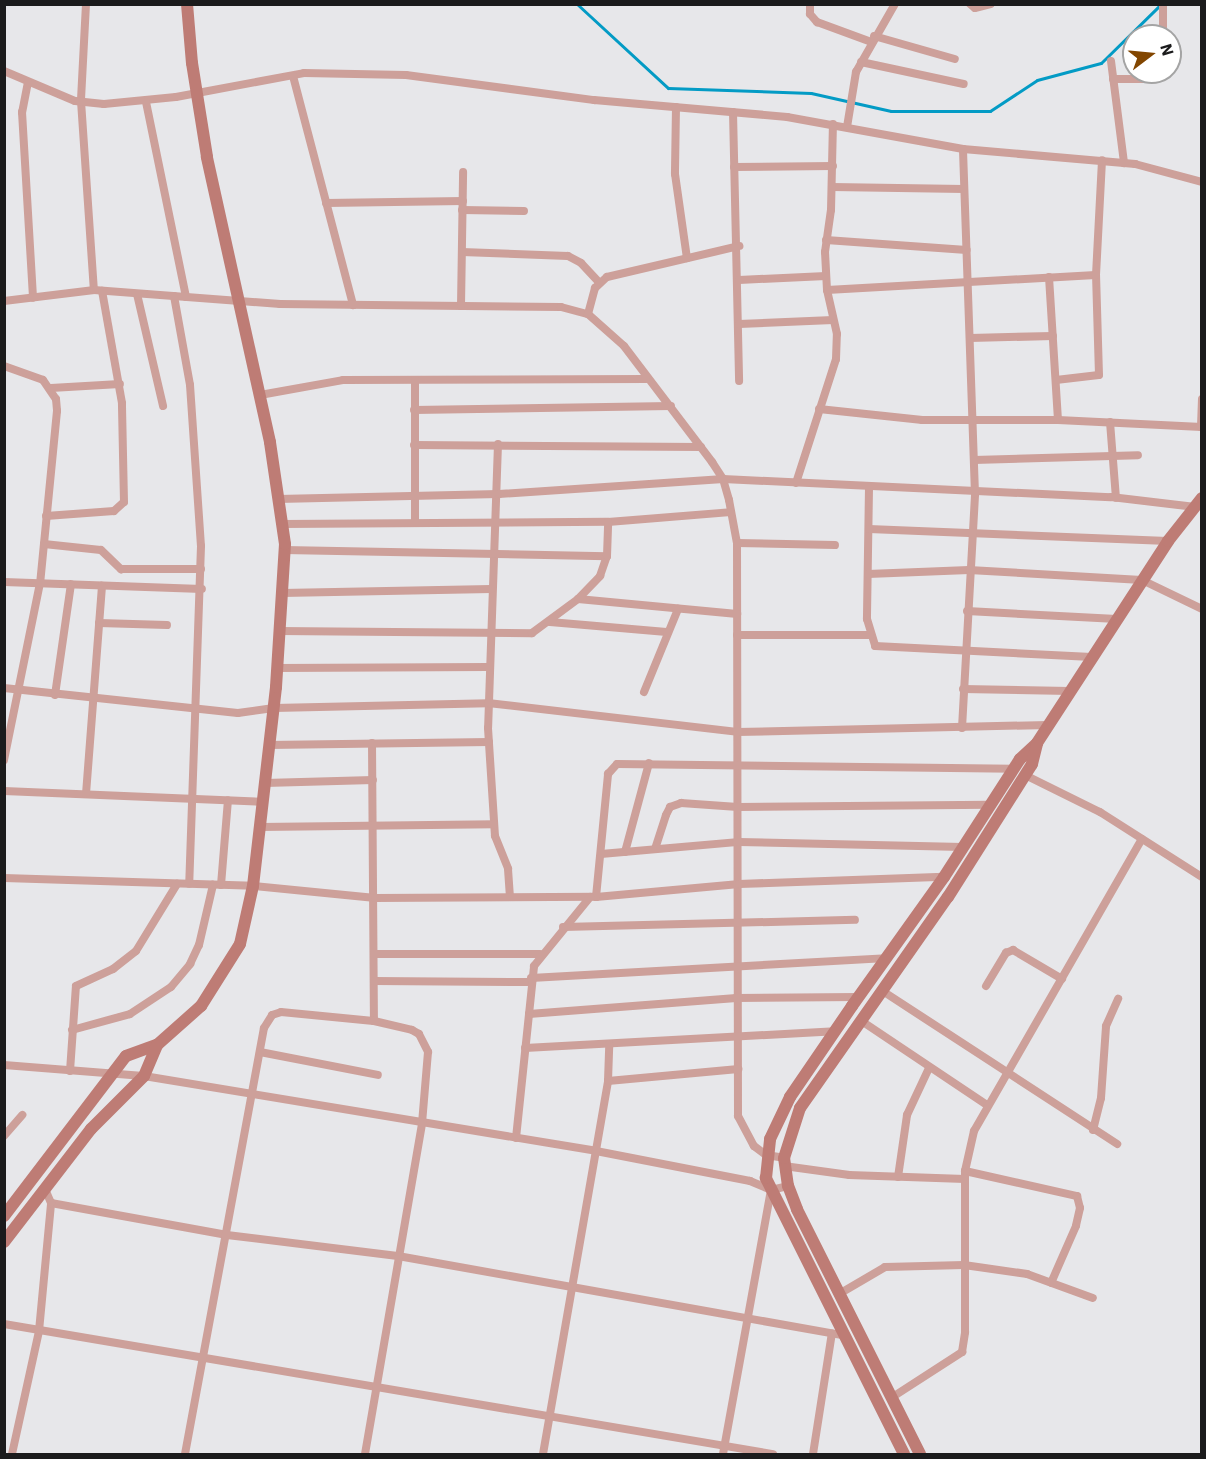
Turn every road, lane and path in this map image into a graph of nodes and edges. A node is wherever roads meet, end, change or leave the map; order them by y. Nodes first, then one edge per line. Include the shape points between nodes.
1 (87, 4) edge
2 (187, 4) edge
3 (810, 4) edge
4 (895, 4) edge
5 (970, 4) edge
6 (991, 4) edge
7 (1164, 4) edge
8 (1163, 24) edge
9 (873, 39) junction
10 (955, 59) dead end
11 (1111, 61) dead end
12 (861, 62) junction
13 (4, 71) edge
14 (293, 76) junction
15 (1113, 79) junction
16 (1122, 79) edge
17 (28, 82) junction
18 (964, 84) dead end
19 (81, 101) junction
20 (146, 102) junction
21 (676, 107) junction
22 (733, 112) junction
23 (833, 124) junction
24 (848, 127) junction
25 (963, 149) junction
26 (1102, 160) junction
27 (1124, 163) junction
28 (832, 166) junction
29 (734, 167) junction
30 (463, 172) dead end
31 (1178, 176) junction
32 (1202, 182) edge
33 (832, 187) junction
34 (1202, 187) edge
35 (964, 189) junction
36 (326, 203) junction
37 (462, 205) junction
38 (524, 211) dead end
39 (826, 240) junction
40 (739, 246) junction
41 (967, 250) junction
42 (462, 252) junction
43 (687, 258) junction
44 (1096, 275) junction
45 (826, 276) junction
46 (1049, 277) junction
47 (739, 280) junction
48 (599, 282) junction
49 (968, 285) junction
50 (827, 290) junction
51 (98, 291) junction
52 (137, 294) junction
53 (174, 296) junction
54 (186, 297) junction
55 (33, 298) junction
56 (240, 301) junction
57 (4, 302) edge
58 (353, 305) junction
59 (461, 306) junction
60 (588, 314) junction
61 (834, 320) junction
62 (739, 324) junction
63 (1053, 336) junction
64 (970, 338) junction
65 (4, 366) edge
66 (646, 379) junction
67 (415, 380) junction
68 (1056, 380) junction
69 (740, 381) dead end
70 (120, 384) junction
71 (51, 388) junction
72 (260, 395) junction
73 (1202, 399) edge
74 (163, 406) dead end
75 (671, 406) junction
76 (819, 409) junction
77 (414, 410) junction
78 (973, 420) junction
79 (1058, 420) junction
80 (1110, 422) junction
81 (1201, 427) edge
82 (414, 444) junction
83 (498, 444) junction
84 (701, 447) junction
85 (1138, 455) dead end
86 (1113, 456) junction
87 (974, 460) junction
88 (723, 479) junction
89 (796, 483) junction
90 (869, 488) junction
91 (975, 494) junction
92 (495, 495) junction
93 (416, 496) junction
94 (1116, 498) junction
95 (278, 499) junction
96 (1198, 502) edge
97 (732, 512) junction
98 (46, 516) junction
99 (494, 521) junction
100 (414, 522) junction
101 (608, 522) junction
102 (282, 524) junction
103 (869, 529) junction
104 (973, 534) junction
105 (1168, 541) junction
106 (737, 543) junction
107 (44, 544) junction
108 (836, 545) dead end
109 (284, 550) junction
110 (493, 551) junction
111 (607, 556) junction
112 (201, 569) junction
113 (969, 570) junction
114 (868, 574) junction
115 (1142, 580) junction
116 (4, 582) edge
117 (40, 583) junction
118 (71, 584) junction
119 (102, 586) junction
120 (202, 589) junction
121 (491, 590) junction
122 (282, 593) junction
123 (578, 599) junction
124 (678, 609) junction
125 (1202, 609) edge
126 (967, 611) junction
127 (737, 614) junction
128 (1117, 619) junction
129 (550, 622) junction
130 (99, 623) junction
131 (167, 625) dead end
132 (279, 631) junction
133 (667, 632) junction
134 (489, 634) junction
135 (737, 635) junction
136 (870, 635) junction
137 (965, 652) junction
138 (1092, 657) junction
139 (488, 667) junction
140 (277, 668) junction
141 (4, 688) edge
142 (17, 689) junction
143 (963, 689) junction
144 (1070, 691) junction
145 (644, 692) dead end
146 (55, 695) junction
147 (91, 700) junction
148 (488, 703) junction
149 (195, 707) junction
150 (274, 708) junction
151 (1048, 725) junction
152 (962, 728) junction
153 (737, 732) junction
154 (489, 742) junction
155 (1037, 742) junction
156 (372, 743) junction
157 (269, 745) junction
158 (4, 760) edge
159 (649, 763) junction
160 (738, 768) junction
161 (1013, 770) junction
162 (1025, 775) junction
163 (373, 780) junction
164 (265, 783) junction
165 (4, 791) edge
166 (86, 794) junction
167 (191, 798) junction
168 (228, 800) junction
169 (263, 802) junction
170 (990, 805) junction
171 (738, 807) junction
172 (494, 824) junction
173 (374, 825) junction
174 (260, 827) junction
175 (1142, 839) junction
176 (739, 842) junction
177 (963, 847) junction
178 (654, 849) junction
179 (626, 852) junction
180 (601, 854) junction
181 (944, 877) junction
182 (1202, 877) edge
183 (4, 878) edge
184 (177, 884) junction
185 (189, 884) junction
186 (739, 884) junction
187 (217, 885) junction
188 (254, 886) junction
189 (510, 897) junction
190 (593, 897) junction
191 (375, 898) junction
192 (855, 920) dead end
193 (738, 924) junction
194 (563, 927) junction
195 (374, 954) junction
196 (540, 954) junction
197 (886, 958) junction
198 (737, 966) junction
199 (1062, 979) junction
200 (531, 980) junction
201 (374, 981) junction
202 (986, 986) dead end
203 (882, 990) junction
204 (858, 997) junction
205 (736, 998) junction
206 (1118, 999) dead end
207 (529, 1014) junction
208 (860, 1020) junction
209 (374, 1021) junction
210 (72, 1030) junction
211 (835, 1031) junction
212 (737, 1035) junction
213 (609, 1044) junction
214 (158, 1046) junction
215 (525, 1048) junction
216 (261, 1052) junction
217 (4, 1065) edge
218 (929, 1068) junction
219 (738, 1069) junction
220 (70, 1071) junction
221 (1005, 1072) junction
222 (111, 1074) junction
223 (378, 1075) dead end
224 (144, 1076) junction
225 (608, 1081) junction
226 (254, 1095) junction
227 (987, 1105) junction
228 (22, 1115) dead end
229 (422, 1124) junction
230 (1094, 1130) junction
231 (4, 1136) edge
232 (516, 1138) junction
233 (1118, 1144) dead end
234 (596, 1151) junction
235 (766, 1155) junction
236 (784, 1162) junction
237 (965, 1175) junction
238 (898, 1177) junction
239 (788, 1186) junction
240 (45, 1189) junction
241 (771, 1190) junction
242 (51, 1203) junction
243 (4, 1216) edge
244 (227, 1235) junction
245 (4, 1242) edge
246 (398, 1256) junction
247 (964, 1265) junction
248 (1051, 1283) junction
249 (575, 1286) junction
250 (839, 1294) junction
251 (1094, 1298) dead end
252 (747, 1319) junction
253 (4, 1324) edge
254 (39, 1331) junction
255 (838, 1334) junction
256 (203, 1360) junction
257 (375, 1389) junction
258 (891, 1398) junction
259 (550, 1418) junction
260 (724, 1451) edge
261 (12, 1455) edge
262 (185, 1455) edge
263 (365, 1455) edge
264 (543, 1455) edge
265 (773, 1455) edge
266 (813, 1455) edge
267 (904, 1455) edge
268 (920, 1455) edge

1 - 19 street
2 - 56 street, bridge via 207,158
3 - 9 street via 810,14 818,22
4 - 9 street
5 - 6 street via 984,8
7 - 8 street
9 - 10 street
9 - 12 street
11 - 15 street
12 - 18 street
12 - 24 street
13 - 17 street
14 - 20 street
14 - 21 street via 364,72 406,75
14 - 36 street
15 - 16 street
15 - 27 street
17 - 19 street
17 - 55 street via 22,112
19 - 20 street
19 - 51 street
20 - 54 street
21 - 22 street
21 - 43 street via 675,174
22 - 23 street
22 - 29 street
23 - 24 street
23 - 28 street
24 - 25 street
25 - 26 street
25 - 35 street
26 - 27 street
26 - 44 street
27 - 31 street
28 - 29 street
28 - 33 street
29 - 40 street
30 - 37 street
31 - 32 street
31 - 34 street
33 - 35 street
33 - 39 street
35 - 41 street
36 - 37 street
36 - 58 street
37 - 38 street
37 - 42 street
39 - 41 street
39 - 45 street
40 - 43 street
40 - 47 street
41 - 49 street
42 - 48 street via 568,256
42 - 59 street
43 - 48 street via 618,273
44 - 46 street
44 - 68 street via 1099,375
45 - 47 street
45 - 50 street
46 - 49 street
46 - 63 street
47 - 62 street
48 - 60 street
49 - 50 street
49 - 64 street
50 - 61 street
51 - 52 street
51 - 55 street
51 - 70 street
52 - 53 street
52 - 74 street
53 - 54 street
53 - 112 street via 190,385
54 - 56 street
55 - 57 street
56 - 58 street
56 - 72 street
58 - 59 street
59 - 60 street via 561,307
60 - 66 street via 624,346
61 - 62 street
61 - 76 street via 836,359
62 - 69 street
63 - 64 street
63 - 68 street
64 - 78 street
65 - 71 street via 27,371
66 - 67 street
66 - 75 street
67 - 72 street via 343,380
67 - 77 street
68 - 79 street
70 - 71 street
70 - 98 street via 122,507
71 - 98 street via 57,411
72 - 95 street
73 - 81 street
75 - 77 street
75 - 84 street
76 - 78 street via 899,418
76 - 89 street
77 - 82 street
78 - 79 street
78 - 87 street
79 - 80 street
80 - 81 street
80 - 86 street
82 - 83 street
82 - 93 street
83 - 84 street
83 - 92 street
84 - 88 street
85 - 86 street
86 - 87 street
86 - 94 street
87 - 91 street
88 - 89 street
88 - 92 street
88 - 97 street
89 - 90 street
90 - 91 street
90 - 103 street
91 - 94 street
91 - 104 street
92 - 93 street
92 - 99 street
93 - 95 street
93 - 100 street
94 - 96 street
95 - 102 street
96 - 105 street
97 - 101 street
97 - 106 street
98 - 107 street
99 - 100 street
99 - 101 street
99 - 110 street
100 - 102 street
101 - 111 street
102 - 109 street
103 - 104 street
103 - 114 street
104 - 105 street
104 - 113 street
105 - 115 street
106 - 108 street
106 - 127 street
107 - 112 street via 101,550 121,569
107 - 117 street
109 - 110 street
109 - 122 street
110 - 111 street
110 - 121 street
111 - 123 street via 600,576
112 - 120 street
113 - 114 street
113 - 115 street
113 - 126 street
114 - 136 street
115 - 125 street
115 - 128 street
116 - 117 street
117 - 118 street
117 - 142 street
118 - 119 street
118 - 146 street
119 - 120 street
119 - 130 street
120 - 149 street
121 - 122 street
121 - 134 street
122 - 132 street
123 - 124 street
123 - 129 street
124 - 127 street
124 - 133 street
126 - 128 street
126 - 137 street
127 - 135 street
128 - 138 street
129 - 133 street
129 - 134 street via 523,635
130 - 131 street
130 - 147 street
132 - 134 street
132 - 140 street
133 - 145 street
134 - 139 street
135 - 136 street
135 - 153 street
136 - 137 street via 879,648
137 - 138 street
137 - 143 street
138 - 144 street
139 - 140 street
139 - 148 street
140 - 150 street
141 - 142 street
142 - 146 street
142 - 158 street
143 - 144 street
143 - 152 street
144 - 151 street
146 - 147 street
147 - 149 street
147 - 166 street
148 - 150 street
148 - 153 street
148 - 154 street
149 - 150 street via 238,713
149 - 167 street
150 - 157 street
151 - 152 street
151 - 155 street
152 - 153 street
153 - 160 street
154 - 156 street
154 - 172 street
155 - 161 street
155 - 162 street
156 - 157 street
156 - 163 street
157 - 164 street
159 - 160 street
159 - 179 street
159 - 180 street via 624,762 611,768
160 - 161 street
160 - 171 street
161 - 170 street
162 - 175 street via 1101,812
162 - 203 street via 948,897
163 - 164 street
163 - 173 street
164 - 169 street
165 - 166 street
166 - 167 street
167 - 168 street
167 - 185 street
168 - 169 street
168 - 187 street
169 - 174 street
170 - 171 street
170 - 177 street
171 - 176 street
171 - 178 street via 676,804 666,815
172 - 173 street
172 - 189 street via 496,844 508,869
173 - 174 street
173 - 191 street
174 - 188 street
175 - 182 street
175 - 199 street
176 - 177 street
176 - 178 street
176 - 186 street
177 - 181 street
178 - 179 street
179 - 180 street
180 - 190 street
181 - 186 street
181 - 197 street
183 - 184 street
184 - 185 street
184 - 210 street via 136,951 119,966 76,986
185 - 187 street
186 - 190 street
186 - 193 street
187 - 188 street
187 - 210 street via 199,945 190,964 171,987 130,1014
188 - 191 street
188 - 214 street via 240,944 224,973 201,1006
189 - 190 street
189 - 191 street
190 - 194 street
191 - 195 street
192 - 193 street
193 - 194 street
193 - 198 street
194 - 196 street
195 - 196 street
195 - 201 street
196 - 200 street
197 - 198 street
197 - 204 street
198 - 200 street
198 - 205 street
199 - 202 street via 1013,950 1006,953
199 - 221 street
200 - 201 street
200 - 207 street
201 - 209 street
203 - 208 street
203 - 221 street
204 - 205 street
204 - 211 street
205 - 207 street
205 - 212 street
206 - 230 street via 1106,1026 1101,1098
207 - 215 street
208 - 218 street
208 - 236 street via 800,1108
209 - 216 street via 276,1013 267,1019
209 - 229 street via 412,1030 423,1040 429,1068
210 - 220 street
211 - 212 street
211 - 235 street via 790,1097
212 - 213 street
212 - 219 street
213 - 215 street
213 - 225 street
214 - 222 street via 126,1056
214 - 224 street
215 - 232 street
216 - 223 street
216 - 226 street
217 - 220 street
218 - 227 street
218 - 238 street via 908,1115
219 - 225 street
219 - 235 street via 742,1128
220 - 222 street
221 - 227 street
221 - 230 street
222 - 224 street
222 - 243 street
224 - 226 street
224 - 240 street via 91,1130
225 - 234 street
226 - 229 street
226 - 244 street
227 - 237 street via 974,1131
228 - 231 street
229 - 232 street
229 - 246 street
230 - 233 street
232 - 234 street
234 - 241 street via 750,1181
234 - 249 street
235 - 236 street
235 - 241 street via 766,1178
236 - 238 street via 849,1175
236 - 239 street
237 - 238 street
237 - 247 street
237 - 248 street via 1077,1196 1080,1208 1076,1226
239 - 241 street
239 - 250 street
240 - 242 street
240 - 245 street
241 - 252 street
241 - 255 street
242 - 244 street
242 - 254 street
244 - 246 street
244 - 256 street
246 - 249 street
246 - 257 street
247 - 248 street via 1017,1272
247 - 250 street via 885,1267
247 - 258 street via 962,1352
248 - 251 street
249 - 252 street
249 - 259 street
250 - 258 street
252 - 255 street
252 - 260 street
253 - 254 street
254 - 256 street
254 - 261 street
255 - 266 street
255 - 267 street
256 - 257 street
256 - 262 street
257 - 259 street
257 - 263 street
258 - 268 street
259 - 260 street
259 - 264 street
260 - 265 street

